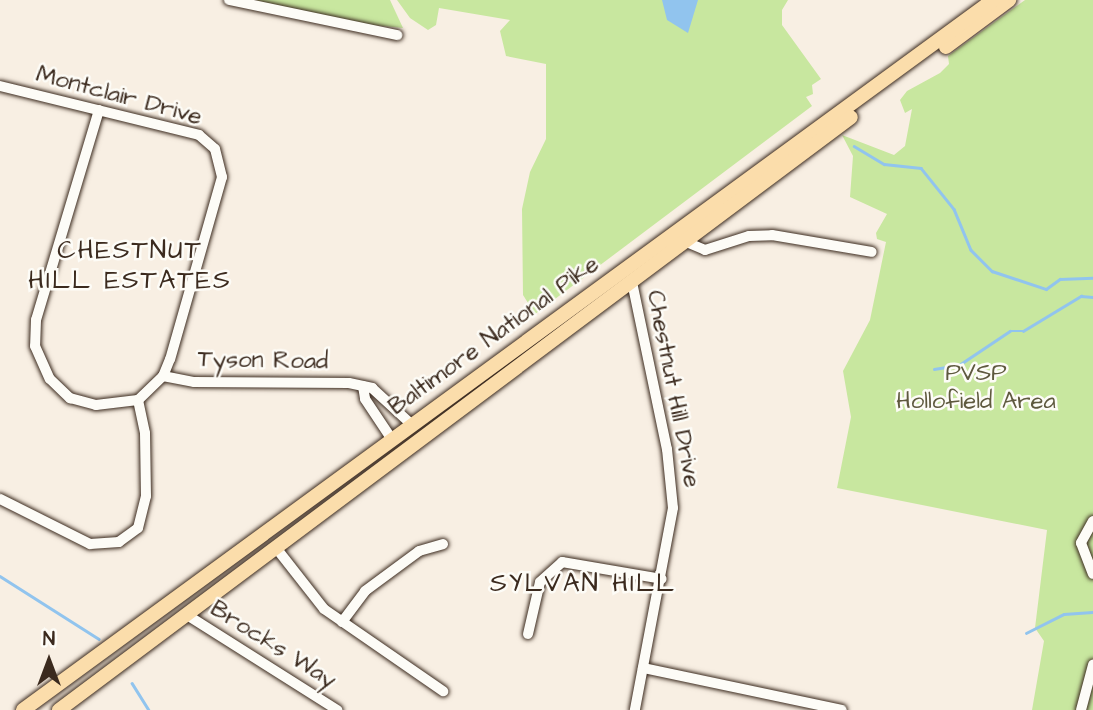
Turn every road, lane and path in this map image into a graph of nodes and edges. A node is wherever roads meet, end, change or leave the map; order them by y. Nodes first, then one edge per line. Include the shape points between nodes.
1 (229, 0) edge
2 (993, 0) edge
3 (1009, 0) edge
4 (397, 35) dead end
5 (0, 86) edge
6 (99, 110) junction
7 (684, 241) junction
8 (872, 252) dead end
9 (632, 282) junction
10 (163, 376) junction
11 (363, 386) junction
12 (138, 400) junction
13 (411, 424) junction
14 (391, 438) junction
15 (0, 499) edge
16 (1093, 521) edge
17 (443, 544) dead end
18 (277, 549) junction
19 (1093, 574) edge
20 (662, 579) junction
21 (187, 615) junction
22 (342, 622) junction
23 (528, 634) dead end
24 (1093, 665) edge
25 (643, 668) junction
26 (443, 691) dead end
27 (29, 708) edge
28 (59, 710) edge
29 (337, 710) edge
30 (635, 710) edge
31 (842, 710) edge
32 (1081, 710) edge

1 - 4 street
2 - 13 main road, Baltimore National Pike
3 - 7 main road, Baltimore National Pike
5 - 6 street, Montclair Drive
6 - 10 street, Montclair Drive via 199,135 215,149 221,167 220,189
6 - 12 street via 36,320 35,346 50,379 70,398 96,405
7 - 8 street via 705,250 749,236 772,235
7 - 9 main road, Baltimore National Pike
9 - 18 main road, Baltimore National Pike
9 - 20 street, Chestnut Hill Drive via 673,488 673,525
10 - 11 street, Tyson Road via 194,382
10 - 12 street, Montclair Drive
11 - 13 street, Tyson Road via 379,391
11 - 14 street, Tyson Road via 365,399
12 - 15 street via 145,433 146,509 129,536 110,545 90,544
13 - 14 main road, Baltimore National Pike
14 - 27 main road, Baltimore National Pike
16 - 19 street via 1081,543
17 - 22 street via 419,551 365,591
18 - 21 main road, Baltimore National Pike
18 - 22 street via 307,591
20 - 23 street via 562,562 540,582
20 - 25 street, Chestnut Hill Drive
21 - 28 main road, Baltimore National Pike
21 - 29 street, Brocks Way
22 - 26 street
24 - 32 street
25 - 30 street, Chestnut Hill Drive
25 - 31 street

